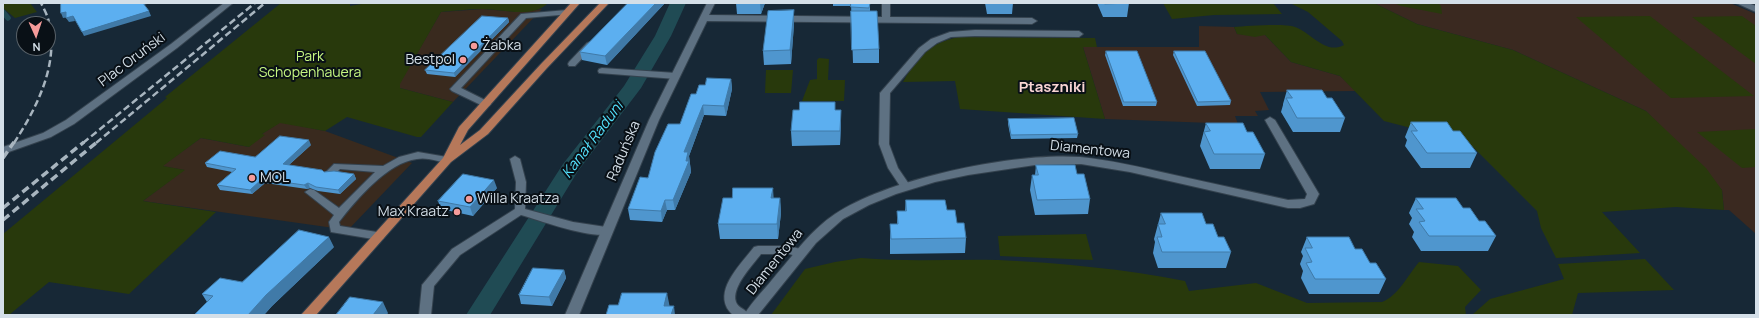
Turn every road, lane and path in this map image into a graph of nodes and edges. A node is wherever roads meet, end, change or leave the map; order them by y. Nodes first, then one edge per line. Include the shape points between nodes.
1 (230, 3) edge
2 (576, 3) edge
3 (605, 3) edge
4 (711, 3) edge
5 (886, 3) edge
6 (1740, 3) edge
7 (1756, 9) edge
8 (567, 12) junction
9 (704, 18) junction
10 (886, 20) junction
11 (1032, 21) dead end
12 (1079, 34) dead end
13 (595, 41) edge
14 (572, 64) dead end
15 (602, 71) dead end
16 (676, 76) junction
17 (486, 104) junction
18 (1270, 120) dead end
19 (3, 151) edge
20 (515, 159) dead end
21 (447, 160) junction
22 (383, 170) junction
23 (330, 173) edge
24 (906, 187) junction
25 (310, 192) dead end
26 (520, 211) junction
27 (340, 214) junction
28 (606, 231) junction
29 (379, 236) junction
30 (800, 253) junction
31 (308, 315) edge
32 (425, 315) edge
33 (572, 315) edge
34 (743, 315) edge
35 (751, 315) edge

1 - 19 street, Plac Oruński via 88,110 47,135
2 - 8 main road
3 - 21 main road via 484,132
4 - 9 street, Raduńska
5 - 10 street
6 - 7 street
8 - 17 main road
8 - 17 lane via 524,16 455,89
9 - 10 street
9 - 16 street, Raduńska
10 - 11 street
12 - 24 lane via 950,35 934,41 922,50 885,93 884,144 893,168
13 - 14 lane
15 - 16 lane
16 - 28 street, Raduńska
17 - 21 main road via 463,129
18 - 24 street, Diamentowa via 1313,194 1310,201 1288,204 1144,172 1070,160 1010,163
20 - 26 lane via 521,182
21 - 22 lane via 415,156
21 - 29 main road
22 - 23 lane via 338,166
22 - 27 lane
24 - 30 street, Diamentowa via 875,197 847,211 827,225
25 - 27 lane
26 - 28 lane via 561,223
26 - 32 lane via 456,252 428,285
27 - 29 lane via 334,222 335,229
28 - 33 street, Raduńska
29 - 31 main road
30 - 34 lane via 789,250 758,250 730,289 729,302 735,312
30 - 35 street, Diamentowa

